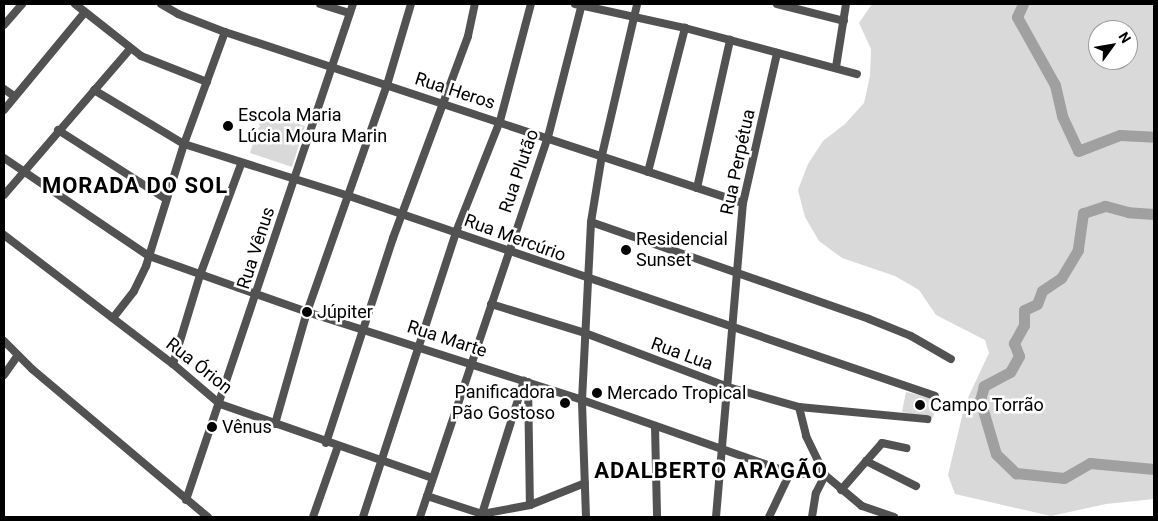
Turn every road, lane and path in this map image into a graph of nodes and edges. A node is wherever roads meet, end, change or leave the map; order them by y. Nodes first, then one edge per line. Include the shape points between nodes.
1 (22, 4) edge
2 (75, 4) edge
3 (161, 4) edge
4 (320, 4) edge
5 (353, 4) edge
6 (410, 4) edge
7 (475, 4) edge
8 (531, 4) edge
9 (579, 4) edge
10 (637, 4) edge
11 (777, 4) edge
12 (846, 4) edge
13 (85, 12) junction
14 (350, 13) junction
15 (634, 16) junction
16 (844, 21) junction
17 (4, 25) edge
18 (685, 28) junction
19 (225, 32) junction
20 (730, 40) junction
21 (130, 49) junction
22 (777, 53) junction
23 (333, 66) junction
24 (836, 67) junction
25 (857, 74) dead end
26 (207, 82) junction
27 (387, 85) junction
28 (4, 90) edge
29 (94, 90) junction
30 (14, 96) junction
31 (444, 104) junction
32 (4, 110) edge
33 (500, 121) junction
34 (58, 130) junction
35 (548, 137) junction
36 (184, 144) junction
37 (602, 155) junction
38 (4, 158) edge
39 (241, 164) junction
40 (23, 171) junction
41 (648, 172) junction
42 (294, 178) junction
43 (697, 188) junction
44 (4, 195) edge
45 (348, 196) junction
46 (166, 200) junction
47 (743, 203) junction
48 (402, 215) junction
49 (591, 222) junction
50 (456, 232) junction
51 (4, 235) edge
52 (507, 251) junction
53 (149, 256) junction
54 (736, 271) junction
55 (200, 275) junction
56 (586, 279) junction
57 (258, 293) junction
58 (491, 304) junction
59 (308, 312) junction
60 (113, 318) junction
61 (734, 326) junction
62 (363, 328) junction
63 (585, 334) junction
64 (4, 341) edge
65 (418, 344) junction
66 (18, 355) junction
67 (951, 359) dead end
68 (470, 362) junction
69 (173, 364) junction
70 (4, 375) edge
71 (526, 382) junction
72 (728, 387) junction
73 (935, 396) dead end
74 (582, 400) junction
75 (220, 404) junction
76 (800, 406) junction
77 (928, 419) dead end
78 (274, 424) junction
79 (655, 426) junction
80 (326, 443) junction
81 (338, 446) junction
82 (906, 448) dead end
83 (721, 450) junction
84 (381, 460) junction
85 (866, 462) junction
86 (790, 472) junction
87 (825, 475) junction
88 (432, 478) junction
89 (585, 483) junction
90 (916, 486) dead end
91 (842, 490) junction
92 (427, 496) junction
93 (186, 500) junction
94 (530, 505) junction
95 (482, 515) edge
96 (208, 517) edge
97 (313, 517) edge
98 (363, 517) edge
99 (420, 517) edge
100 (586, 517) edge
101 (657, 517) edge
102 (716, 517) edge
103 (769, 517) edge
104 (812, 517) edge
105 (894, 517) edge

1 - 17 street
2 - 13 street
3 - 19 street, Rua Heros
4 - 14 street
5 - 14 street, Rua Vênus
6 - 27 street
7 - 31 street via 468,36
8 - 33 street
9 - 15 street
9 - 35 street, Rua Plutão
10 - 15 street
11 - 16 street
12 - 16 street
13 - 21 street
13 - 30 street
14 - 23 street, Rua Vênus
15 - 18 street
15 - 37 street
16 - 24 street
18 - 20 street
18 - 41 street
19 - 23 street, Rua Heros
19 - 26 street
20 - 22 street
20 - 43 street
21 - 26 street via 158,65
21 - 29 street
22 - 24 street
22 - 47 street, Rua Perpétua
23 - 27 street, Rua Heros
23 - 42 street, Rua Vênus
24 - 25 street
26 - 36 street
27 - 31 street, Rua Heros
27 - 45 street
28 - 30 street
29 - 34 street
29 - 36 street, Rua Mercúrio
30 - 32 street
31 - 33 street, Rua Heros
31 - 48 street
33 - 35 street, Rua Heros
33 - 50 street
34 - 40 street
34 - 46 street
35 - 37 street, Rua Heros
35 - 52 street, Rua Plutão
36 - 39 street, Rua Mercúrio
36 - 46 street
37 - 41 street, Rua Heros
37 - 49 street
38 - 40 street, Rua Marte
39 - 42 street, Rua Mercúrio
39 - 55 street
40 - 44 street
40 - 53 street, Rua Marte
41 - 43 street, Rua Heros
42 - 45 street, Rua Mercúrio
42 - 57 street, Rua Vênus
43 - 47 street, Rua Heros
45 - 48 street, Rua Mercúrio
45 - 59 street
46 - 53 street
47 - 54 street, Rua Perpétua
48 - 50 street, Rua Mercúrio
48 - 62 street
49 - 54 street
49 - 56 street
50 - 52 street, Rua Mercúrio
50 - 65 street
51 - 60 street, Rua Órion
52 - 56 street, Rua Mercúrio
52 - 58 street, Rua Plutão
53 - 55 street, Rua Marte
53 - 60 street via 134,291
54 - 61 street, Rua Perpétua
54 - 67 street via 911,336
55 - 57 street, Rua Marte
55 - 69 street
56 - 61 street, Rua Mercúrio
56 - 63 street
57 - 59 street, Rua Marte
57 - 75 street, Rua Vênus
58 - 63 street, Rua Lua
58 - 68 street, Rua Plutão
59 - 62 street, Rua Marte
59 - 78 street
60 - 69 street, Rua Órion
61 - 72 street, Rua Perpétua
61 - 73 street, Rua Mercúrio
62 - 65 street, Rua Marte
62 - 80 street
63 - 72 street, Rua Lua
63 - 74 street
64 - 66 street
65 - 68 street, Rua Marte
65 - 84 street
66 - 70 street
66 - 93 street
68 - 71 street, Rua Marte
68 - 88 street, Rua Plutão
69 - 75 street, Rua Órion
71 - 74 street, Rua Marte
71 - 94 street
71 - 95 street
72 - 76 street, Rua Lua
72 - 83 street, Rua Perpétua
74 - 79 street, Rua Marte
74 - 89 street
75 - 78 street, Rua Órion
75 - 93 street, Rua Vênus
76 - 77 street, Rua Lua
76 - 87 street via 806,436
78 - 80 street, Rua Órion
79 - 83 street, Rua Marte
79 - 101 street
80 - 81 street, Rua Órion
81 - 84 street, Rua Órion
81 - 97 street
82 - 85 street via 882,443
83 - 86 street, Rua Marte
83 - 102 street, Rua Perpétua
84 - 88 street, Rua Órion
84 - 98 street
85 - 90 street
85 - 91 street
86 - 87 street, Rua Marte
86 - 103 street
87 - 91 street
87 - 104 street via 816,493
88 - 92 street, Rua Plutão
89 - 94 street
89 - 100 street
91 - 105 street via 862,506
92 - 95 street
92 - 99 street, Rua Plutão
93 - 96 street
94 - 95 street

